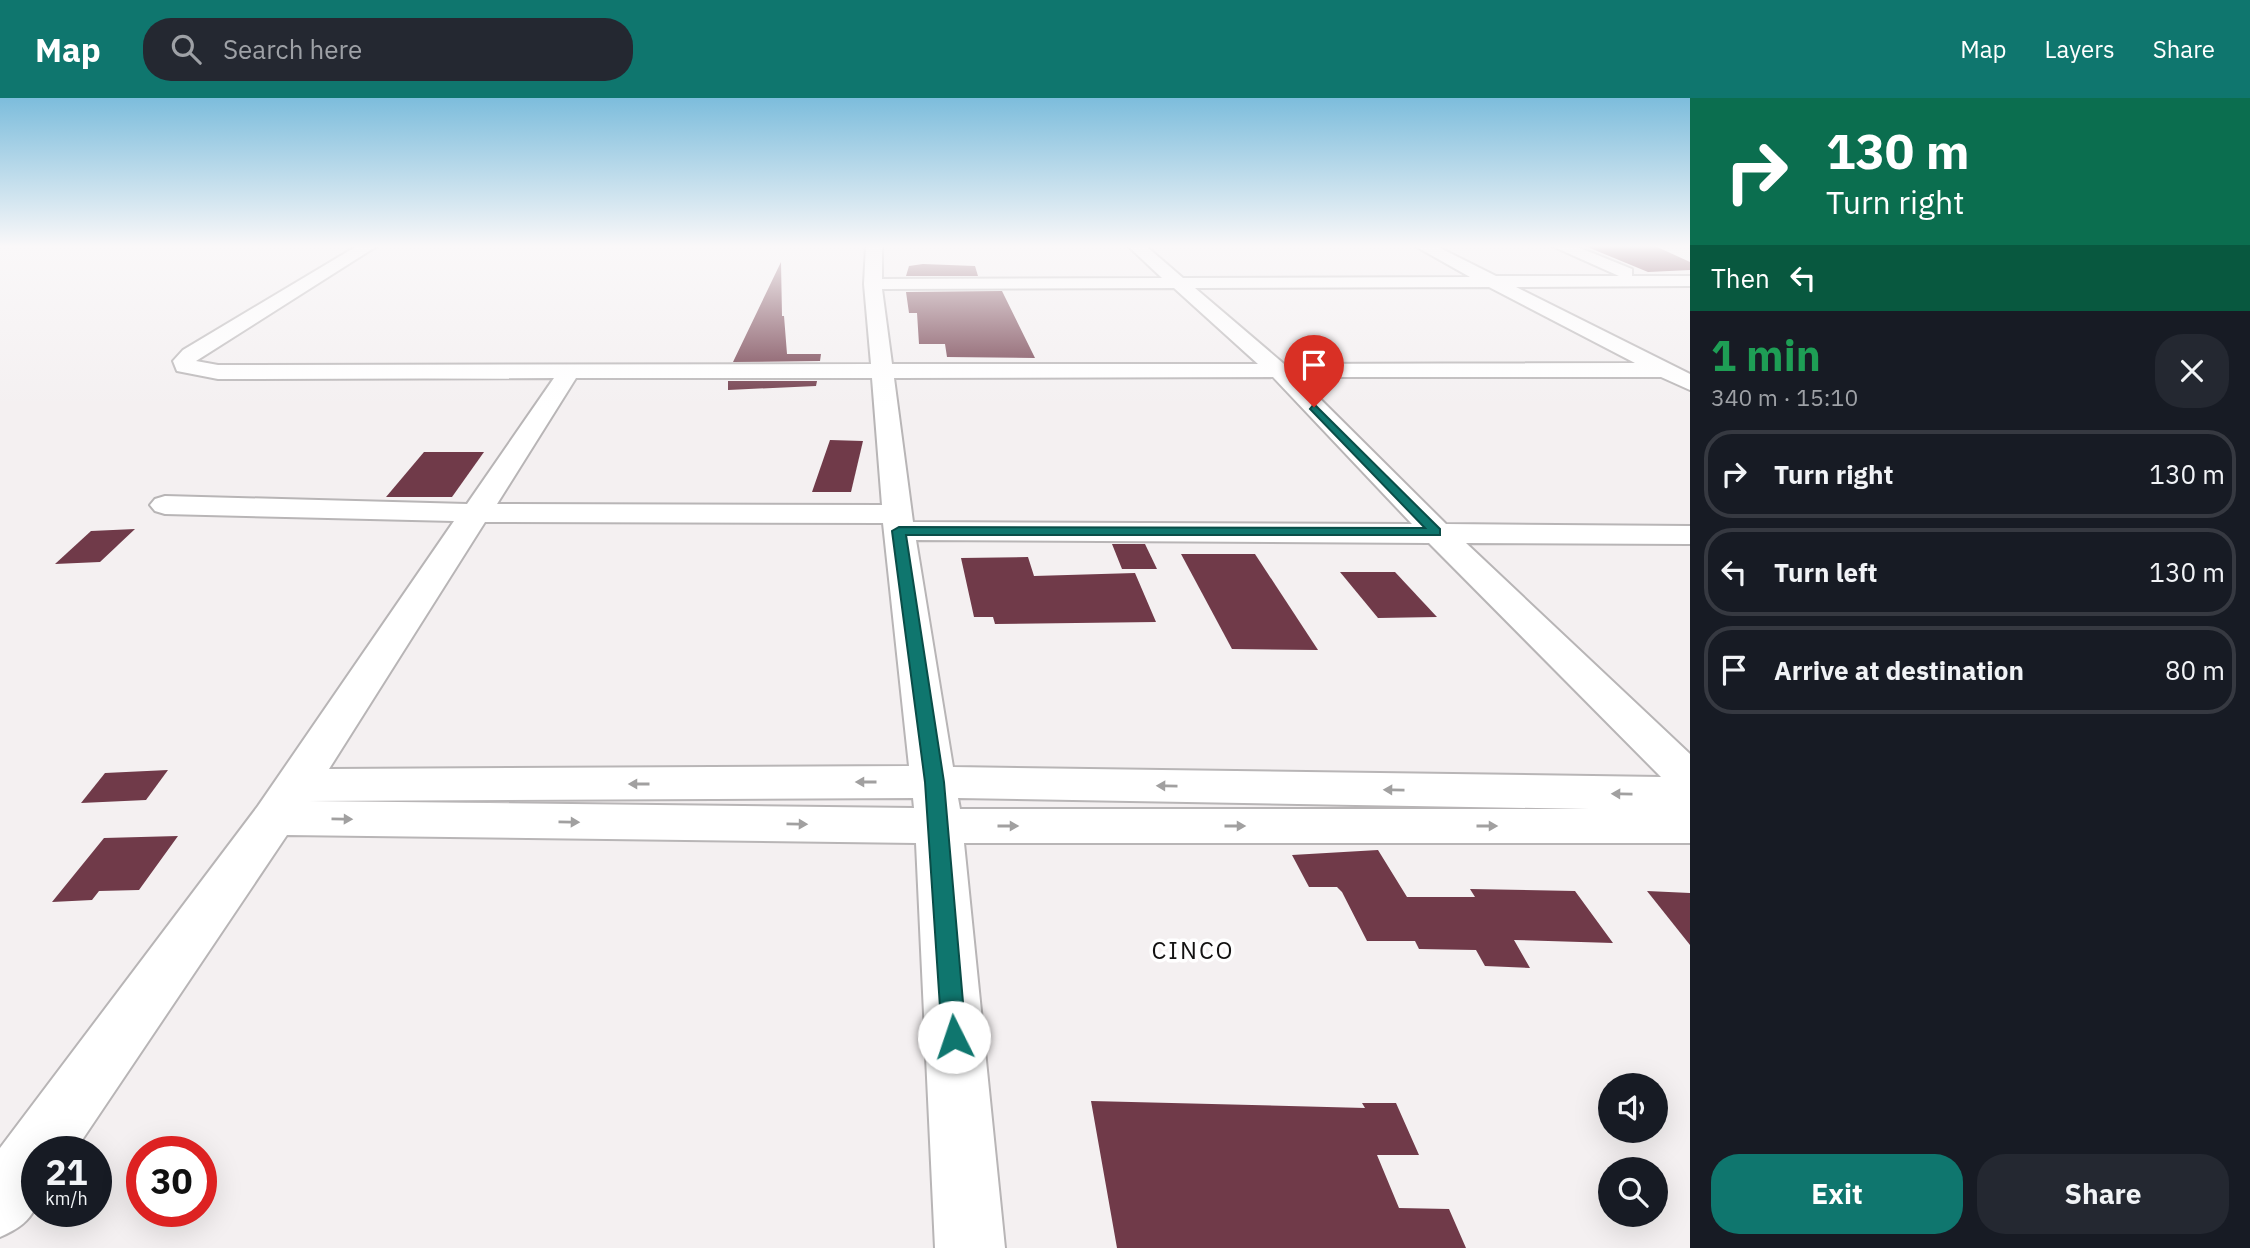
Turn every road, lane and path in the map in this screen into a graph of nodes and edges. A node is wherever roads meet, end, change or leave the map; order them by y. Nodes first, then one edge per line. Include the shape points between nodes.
1 (281, 300) edge
2 (875, 300) edge
3 (1198, 300) edge
4 (1525, 300) edge
5 (883, 370) junction
6 (1663, 370) junction
7 (1279, 371) junction
8 (569, 372) junction
9 (1690, 383) edge
10 (166, 505) dead end
11 (473, 513) junction
12 (898, 523) junction
13 (1436, 532) junction
14 (1690, 535) edge
15 (1690, 780) edge
16 (1690, 794) edge
17 (284, 802) junction
18 (937, 804) junction
19 (1690, 826) edge
20 (0, 1203) edge
21 (970, 1248) edge

1 - 8 street via 191,355 185,366 218,372
2 - 5 street
3 - 7 street
4 - 6 street
5 - 7 street
5 - 8 street
5 - 12 street
6 - 7 street
6 - 9 street
7 - 13 street
8 - 11 street
10 - 11 street
11 - 12 street
11 - 17 street
12 - 13 street
12 - 18 street
13 - 14 street
13 - 15 street
16 -> 18 street
17 - 18 street
17 - 20 street
18 -> 19 street
18 - 21 street

